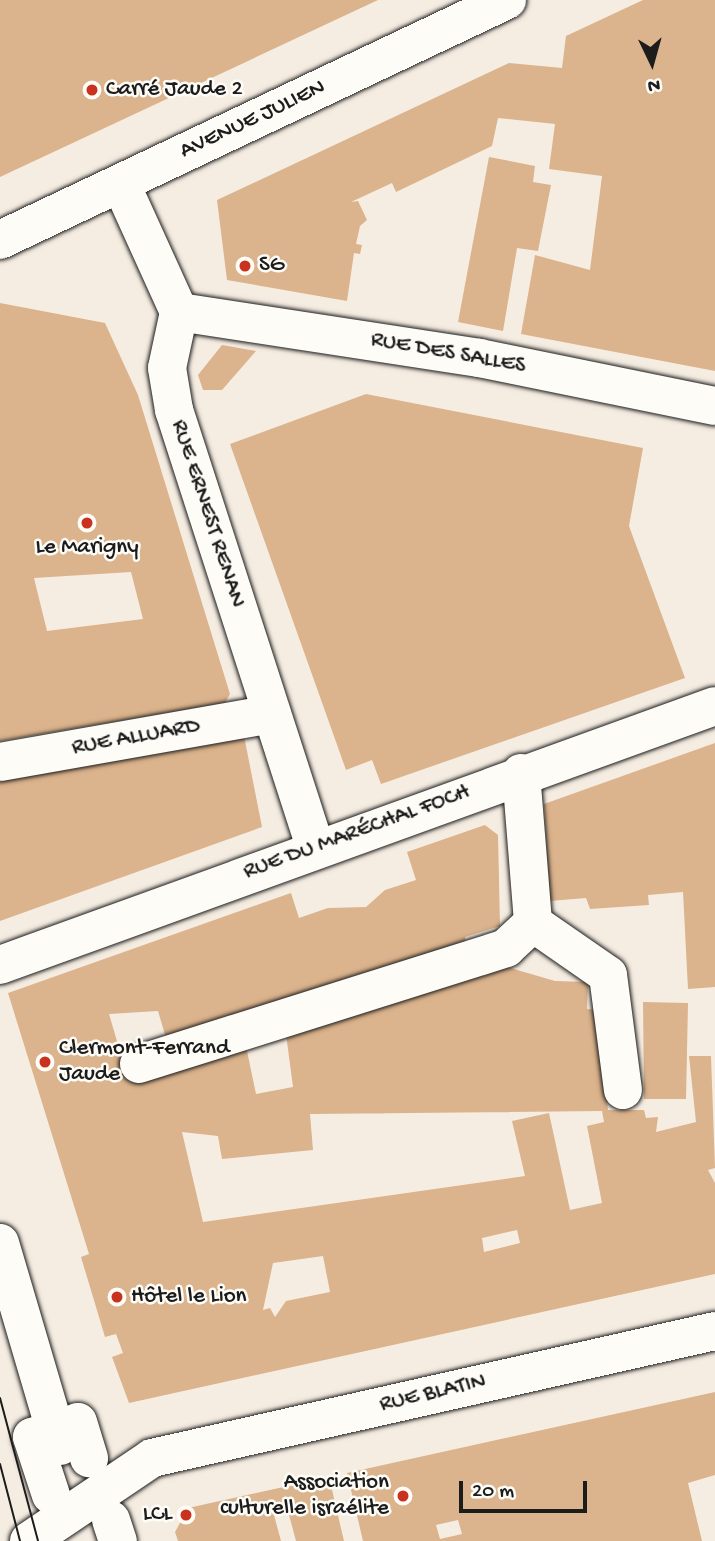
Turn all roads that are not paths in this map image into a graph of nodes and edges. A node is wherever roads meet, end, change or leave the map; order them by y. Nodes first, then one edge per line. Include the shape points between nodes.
1 (506, 0) edge
2 (121, 184) junction
3 (0, 240) edge
4 (179, 312) junction
5 (715, 406) edge
6 (715, 706) edge
7 (272, 714) junction
8 (0, 762) edge
9 (521, 773) junction
10 (315, 847) junction
11 (533, 923) junction
12 (0, 965) edge
13 (139, 1064) dead end
14 (624, 1090) dead end
15 (0, 1243) edge
16 (715, 1332) edge
17 (55, 1430) junction
18 (89, 1458) dead end
19 (68, 1517) edge
20 (29, 1541) edge

1 - 2 street, AVENUE JULIEN
2 - 3 street, AVENUE JULIEN
2 - 4 street
4 - 5 street, RUE DES SALLES via 479,358
4 - 7 street, RUE ERNEST RENAN via 167,368 174,410
6 - 9 street, RUE DU MARÉCHAL FOCH
7 - 8 street, RUE ALLUARD
7 - 10 street, RUE ERNEST RENAN
9 - 10 street, RUE DU MARÉCHAL FOCH
9 - 11 street
10 - 12 street, RUE DU MARÉCHAL FOCH
11 - 13 street via 506,948
11 - 14 street via 608,975
15 - 17 street
16 - 19 street, RUE BLATIN via 152,1458
17 - 18 street via 78,1422
17 - 19 street
19 - 20 street

